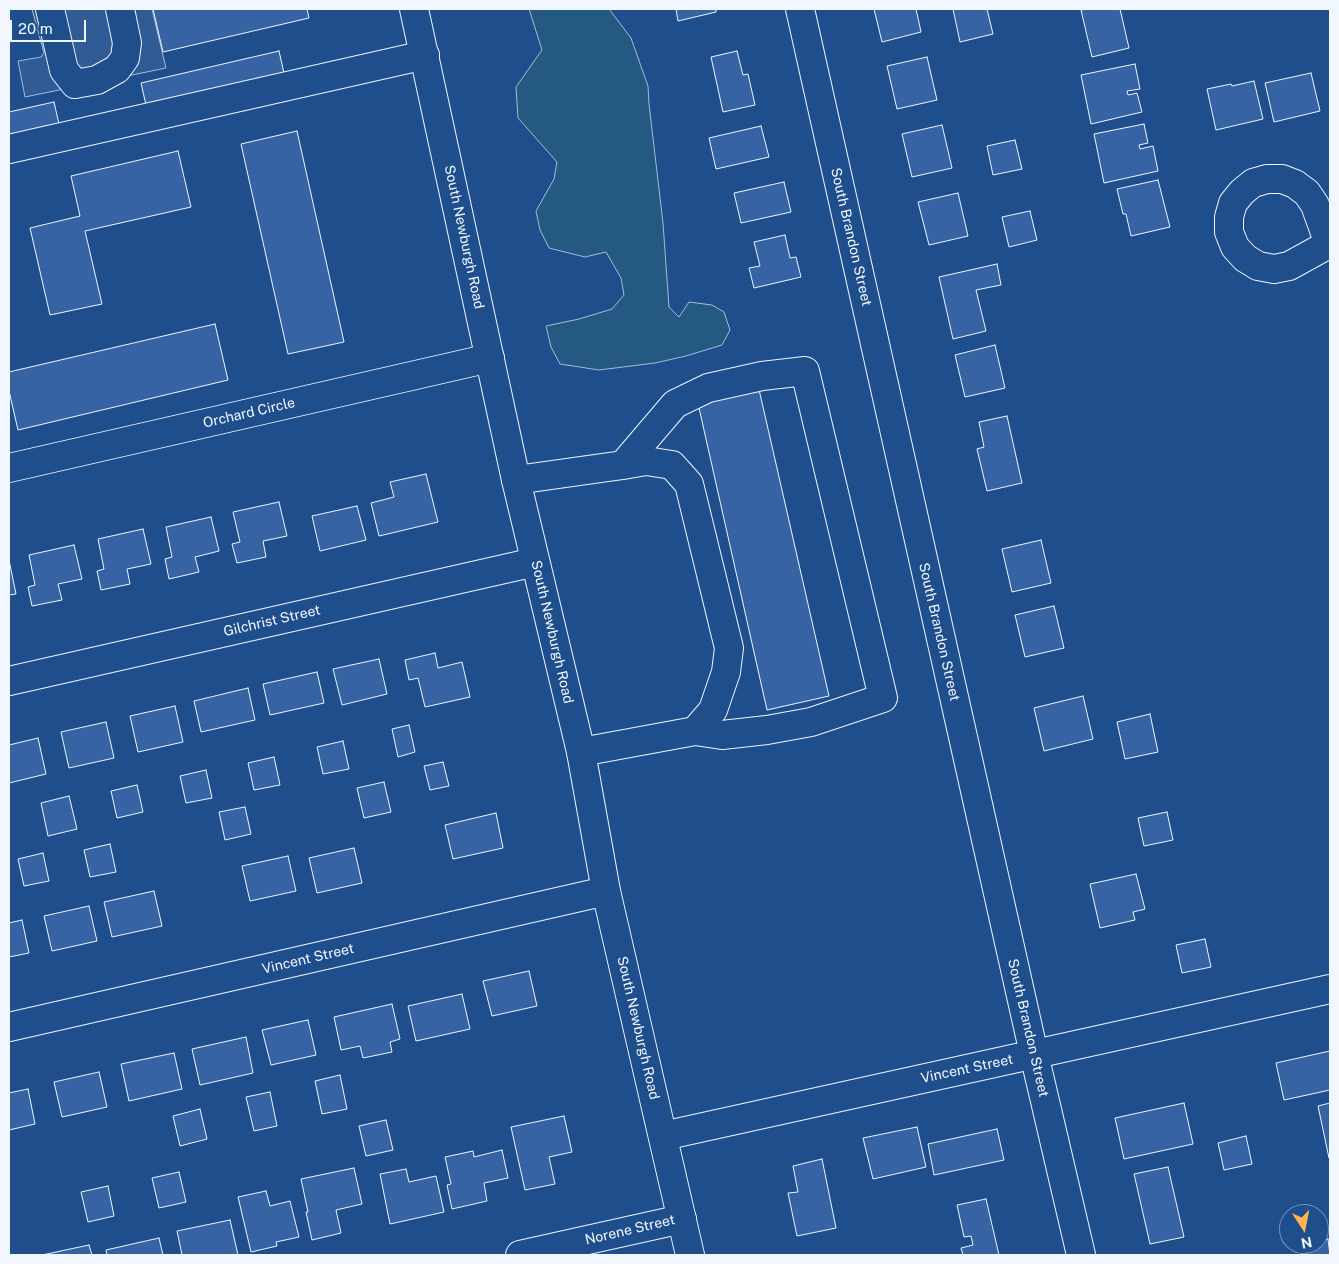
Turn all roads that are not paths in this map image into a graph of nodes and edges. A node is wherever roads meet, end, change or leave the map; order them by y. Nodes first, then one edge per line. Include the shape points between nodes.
1 (50, 9) edge
2 (120, 9) edge
3 (414, 9) edge
4 (800, 9) edge
5 (425, 55) junction
6 (9, 149) edge
7 (490, 358) junction
8 (623, 465) junction
9 (9, 468) edge
10 (516, 480) junction
11 (535, 562) junction
12 (9, 680) edge
13 (695, 731) junction
14 (580, 752) junction
15 (606, 891) junction
16 (1330, 989) edge
17 (9, 1026) edge
18 (1034, 1054) junction
19 (663, 1136) junction
20 (682, 1218) junction
21 (520, 1255) edge
22 (690, 1255) edge
23 (1081, 1255) edge

1 - 2 street via 64,70 75,84 97,80 117,69 126,58 127,43
3 - 5 street, South Newburgh Road
4 - 18 street, South Brandon Street
5 - 6 street
5 - 7 street, South Newburgh Road
7 - 9 street, Orchard Circle
7 - 10 street, South Newburgh Road
8 - 10 street
8 - 13 street via 646,461 672,465 689,484 729,648 726,672 713,710
8 - 13 street via 675,404 708,388 805,371 883,698 811,722 784,727 722,735
10 - 11 street, South Newburgh Road
11 - 12 street, Gilchrist Street
11 - 14 street, South Newburgh Road
13 - 14 street
14 - 15 street, South Newburgh Road
15 - 17 street, Vincent Street
15 - 19 street, South Newburgh Road
16 - 18 street, Vincent Street
18 - 19 street, Vincent Street
18 - 23 street, South Brandon Street
19 - 20 street, South Newburgh Road
20 - 21 street, Norene Street
20 - 22 street, South Newburgh Road

